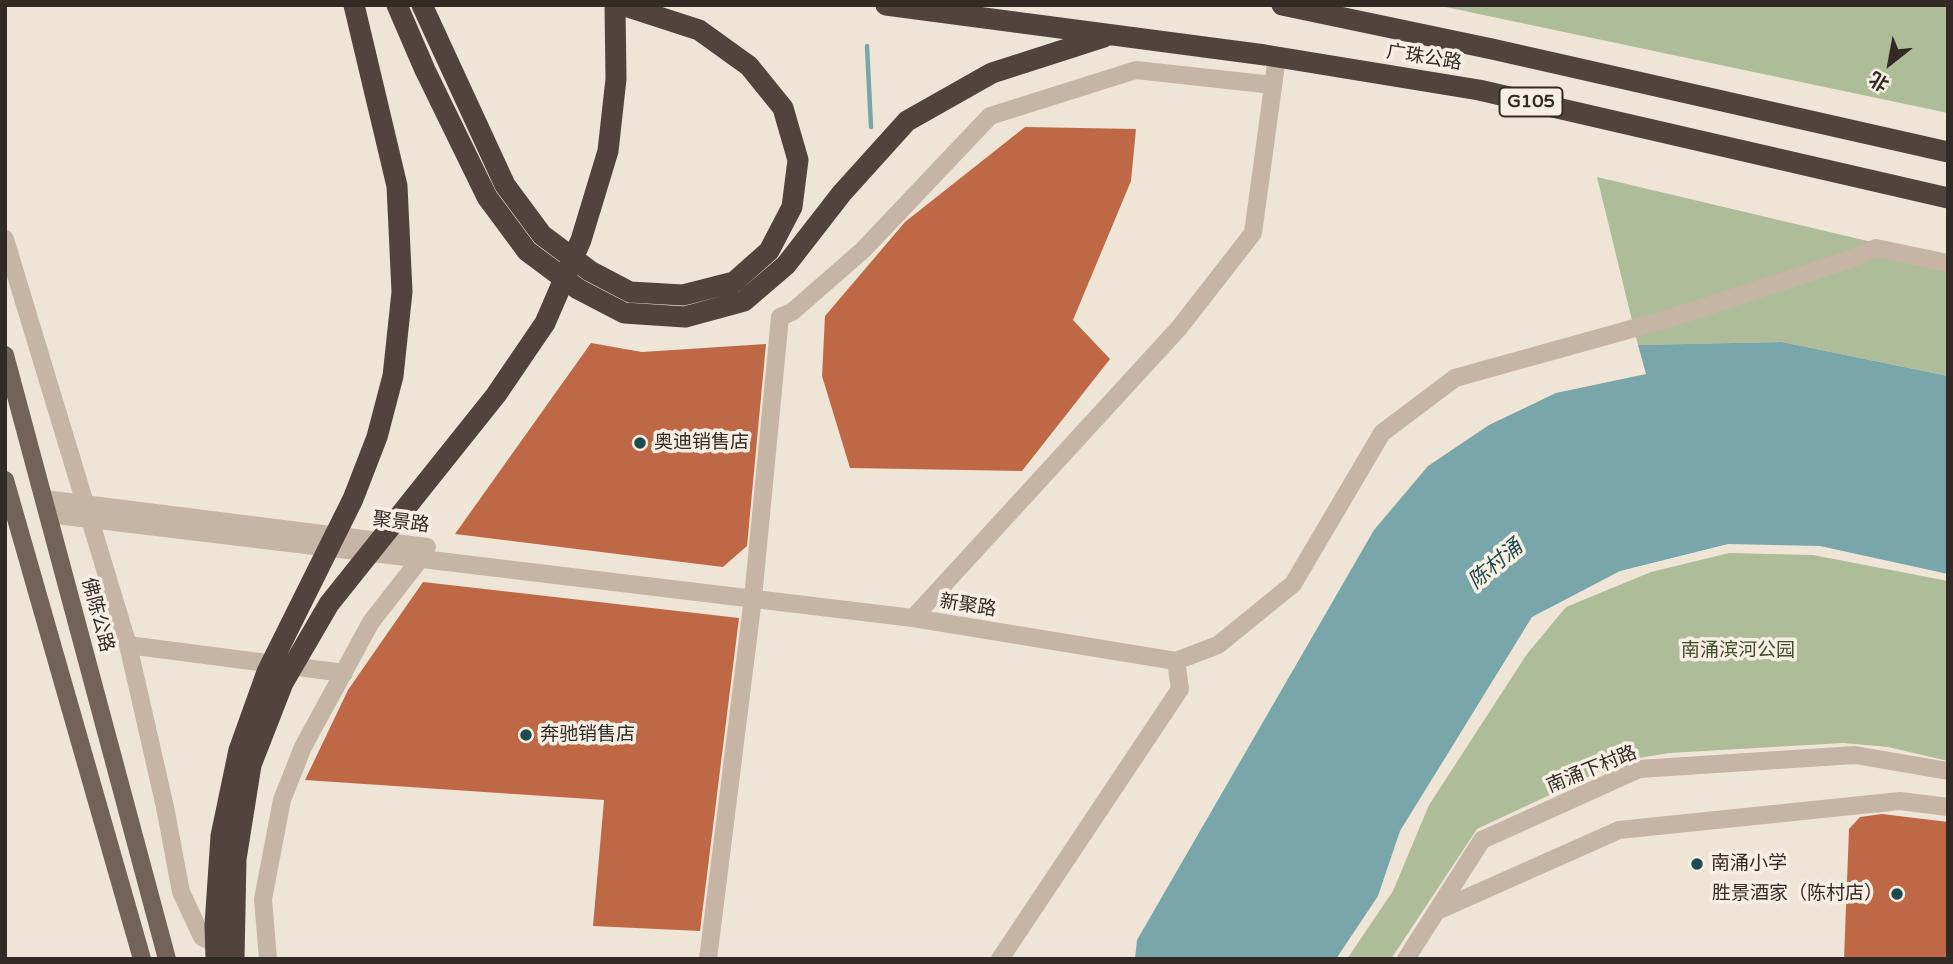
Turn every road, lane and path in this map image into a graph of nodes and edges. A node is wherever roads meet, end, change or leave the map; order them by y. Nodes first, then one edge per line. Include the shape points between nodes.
1 (354, 5) edge
2 (397, 5) edge
3 (422, 5) edge
4 (615, 5) edge
5 (622, 5) edge
6 (886, 5) edge
7 (1282, 5) edge
8 (1312, 8) edge
9 (1109, 36) junction
10 (1277, 57) junction
11 (1273, 85) junction
12 (1948, 152) edge
13 (1948, 198) edge
14 (5, 239) edge
15 (1948, 262) edge
16 (5, 355) edge
17 (5, 480) edge
18 (46, 506) junction
19 (88, 511) junction
20 (11, 518) edge
21 (421, 558) junction
22 (753, 593) junction
23 (913, 618) junction
24 (128, 645) junction
25 (1176, 662) junction
26 (344, 673) junction
27 (1948, 771) edge
28 (1948, 807) edge
29 (1437, 911) junction
30 (142, 959) edge
31 (167, 959) edge
32 (216, 959) edge
33 (234, 959) edge
34 (243, 959) edge
35 (268, 959) edge
36 (708, 959) edge
37 (1000, 959) edge
38 (1406, 959) edge

1 - 32 highway, bridge via 397,186 402,292 393,376 377,438 353,499 267,672 239,750 221,836
2 - 9 highway via 487,197 527,251 578,289 624,313 685,317 744,301 786,265 907,121 992,73
3 - 5 highway via 505,185 542,235 590,271 630,292 683,295 734,282 769,251 792,207 798,160 783,108 749,66 699,30
4 - 33 highway, bridge via 616,79 608,151 581,240 545,323 496,395 329,604 283,683 251,765 236,859
6 - 9 highway, 广珠公路 / G105
7 - 8 highway, 广珠公路 / G105
8 - 12 highway, 广珠公路 / G105
9 - 10 highway, 广珠公路 / G105
10 - 11 street
10 - 13 highway, 广珠公路 / G105 via 1479,90
11 - 22 street via 1136,70 990,116 863,250 792,312 780,317
11 - 23 street via 1252,233 1179,328
14 - 19 street
15 - 25 street via 1876,248 1671,318 1455,378 1382,433 1293,584 1218,645
16 - 18 main road, 佛陈公路
17 - 20 main road
18 - 19 street, 聚景路
18 - 31 main road, 佛陈公路
19 - 21 street, 聚景路
19 - 22 street, 聚景路
19 - 24 street
20 - 30 main road
21 - 22 street, 聚景路
21 - 26 street via 371,622
22 - 23 street, 新聚路
22 - 36 street
23 - 25 street, 新聚路
24 - 26 street
24 - 34 street via 181,892 202,937
25 - 37 street via 1181,689
26 - 35 street via 303,747 282,800 263,899
27 - 29 street, 南涌下村路 via 1855,755 1639,769 1482,840
28 - 29 street via 1900,801 1619,830
29 - 38 street, 南涌下村路

